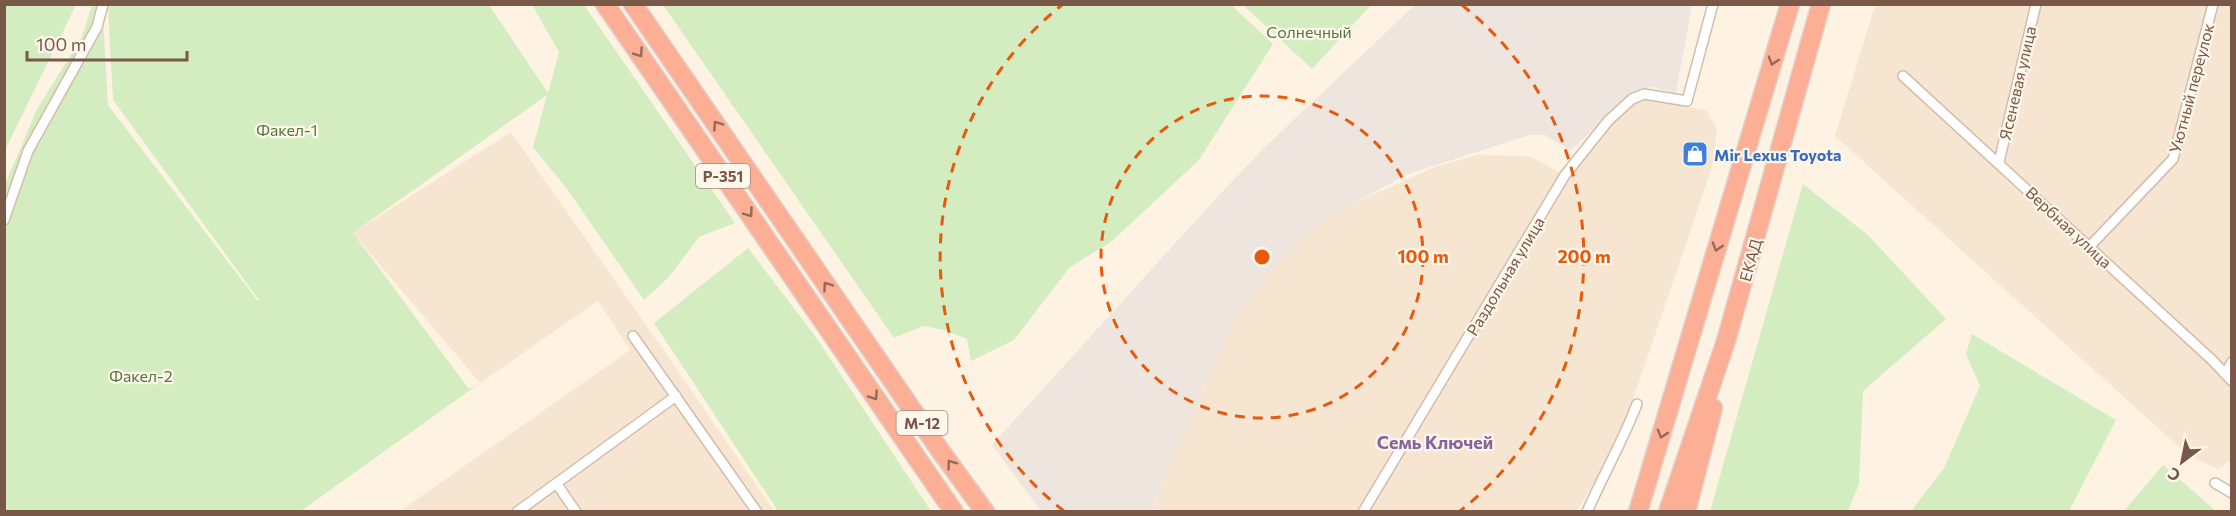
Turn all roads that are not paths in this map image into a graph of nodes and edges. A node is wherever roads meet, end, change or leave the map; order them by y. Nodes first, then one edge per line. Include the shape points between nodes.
1 (103, 4) edge
2 (605, 4) edge
3 (633, 4) edge
4 (1713, 4) edge
5 (1790, 4) edge
6 (1821, 4) edge
7 (2036, 4) edge
8 (2213, 4) edge
9 (1903, 76) dead end
10 (1999, 162) junction
11 (4, 220) edge
12 (2090, 246) junction
13 (860, 334) joint
14 (633, 336) dead end
15 (1726, 341) junction
16 (841, 347) joint
17 (2232, 362) edge
18 (2228, 377) edge
19 (676, 396) junction
20 (1637, 404) dead end
21 (2215, 483) dead end
22 (557, 484) junction
23 (2232, 493) edge
24 (517, 512) edge
25 (576, 512) edge
26 (757, 512) edge
27 (954, 512) edge
28 (985, 512) edge
29 (1363, 512) edge
30 (1587, 512) edge
31 (1637, 512) edge
32 (1668, 512) edge
33 (1686, 512) edge

1 - 11 street via 97,27 28,151
2 -> 16 highway, Р-351
13 -> 3 highway, Р-351
4 - 29 street, Раздольная улица via 1687,101 1644,94 1632,99 1608,121 1565,175
5 -> 31 highway
6 - 15 highway, ЕКАД
7 - 10 street, Ясеневая улица
8 - 12 street, Уютный переулок via 2173,159
9 - 10 street, Вербная улица
10 - 12 street, Вербная улица
12 - 18 street, Вербная улица
28 -> 13 highway, М-12
14 - 19 street
15 - 32 highway, ЕКАД
15 - 33 highway via 1709,431
16 -> 27 highway, М-12
17 - 18 street
19 - 22 street
19 - 26 street
20 - 30 street
21 - 23 street
22 - 24 street
22 - 25 street

